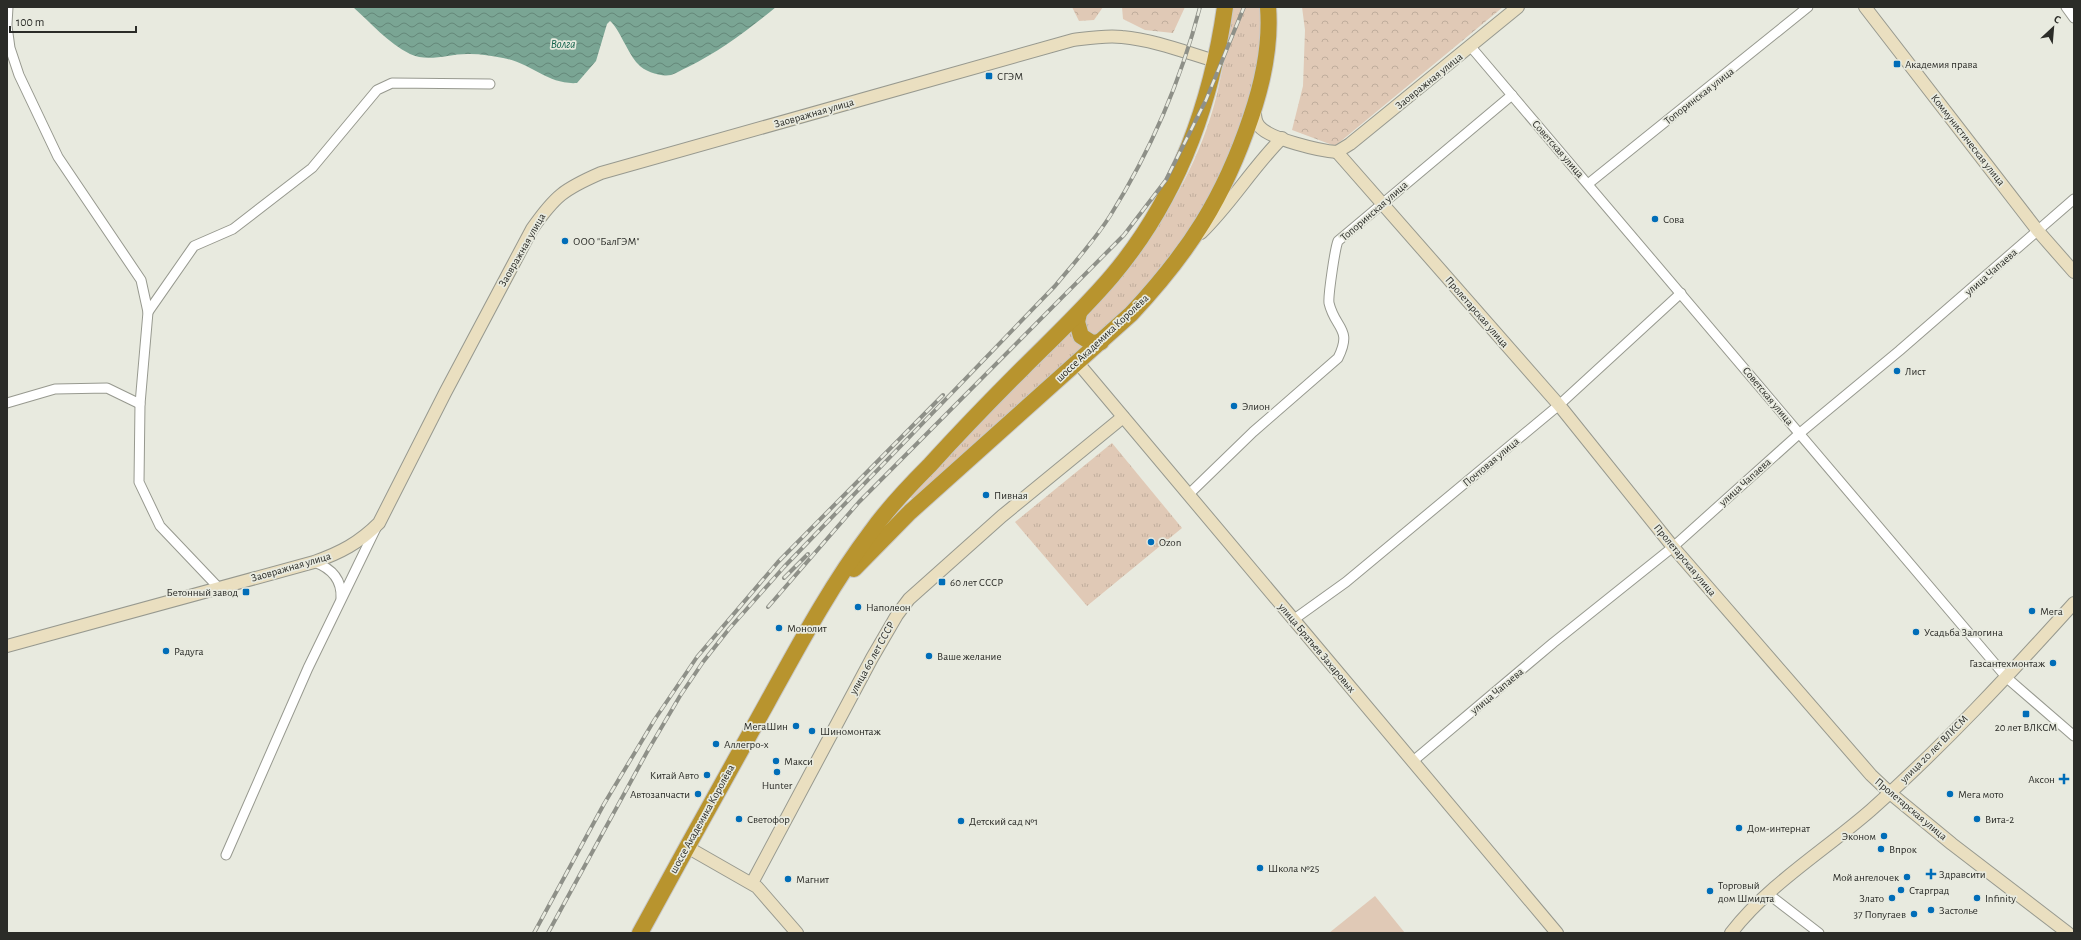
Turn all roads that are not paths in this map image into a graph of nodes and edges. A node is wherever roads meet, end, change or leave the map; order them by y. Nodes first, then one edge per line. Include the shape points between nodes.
1 (8, 7) edge
2 (1225, 7) edge
3 (1268, 7) edge
4 (1518, 7) edge
5 (1808, 7) edge
6 (1864, 7) edge
7 (2066, 7) edge
8 (2074, 18) edge
9 (7, 25) edge
10 (1471, 47) junction
11 (1215, 61) junction
12 (490, 84) dead end
13 (1512, 95) junction
14 (1255, 105) junction
15 (1282, 138) junction
16 (1337, 152) junction
17 (1588, 184) junction
18 (2074, 199) edge
19 (1382, 204) junction
20 (2038, 231) junction
21 (1188, 246) junction
22 (2074, 272) edge
23 (1681, 293) junction
24 (148, 312) junction
25 (1079, 313) junction
26 (1101, 342) junction
27 (1078, 363) junction
28 (7, 403) edge
29 (140, 404) junction
30 (1558, 406) junction
31 (1123, 417) junction
32 (1800, 433) junction
33 (1188, 495) junction
34 (379, 523) junction
35 (1673, 547) junction
36 (314, 562) junction
37 (218, 587) junction
38 (341, 599) junction
39 (826, 602) junction
40 (2074, 603) edge
41 (1293, 620) junction
42 (7, 646) edge
43 (2007, 678) junction
44 (2074, 736) edge
45 (1412, 762) junction
46 (1890, 793) junction
47 (687, 847) junction
48 (226, 855) dead end
49 (752, 883) junction
50 (1767, 893) junction
51 (640, 933) edge
52 (797, 933) edge
53 (1557, 933) edge
54 (1730, 933) edge
55 (1819, 933) edge
56 (2068, 933) edge

1 - 9 street
2 - 11 highway, шоссе Академика Королёва
3 - 14 highway, шоссе Академика Королёва via 1268,38
4 - 10 street, Заовражная улица
5 - 17 street, Топоринская улица
6 - 20 street, Коммунистическая улица
7 - 8 street
9 - 24 street via 10,48 30,101 58,157 141,280
10 - 13 street, Советская улица
10 - 16 street, Заовражная улица
11 - 25 highway, шоссе Академика Королёва via 1195,132 1174,180 1156,212 1112,275
11 - 34 street, Заовражная улица via 1146,41 1122,37 1099,36 1073,40 601,173 574,184 549,204 532,229
12 - 24 street via 392,83 377,90 312,168 233,229 194,246
13 - 17 street, Советская улица
13 - 19 street, Топоринская улица
14 - 15 street via 1254,116 1257,124
14 - 21 highway, шоссе Академика Королёва via 1225,185
15 - 16 street via 1314,149
15 - 21 street via 1250,173 1221,213
16 - 19 street, Пролетарская улица
17 - 23 street, Советская улица
18 - 20 street, улица Чапаева
19 - 30 street, Пролетарская улица
19 - 33 street, Топоринская улица via 1336,245 1329,303 1344,335 1344,345 1338,358 1253,432
20 - 22 street, Коммунистическая улица
20 - 32 street, улица Чапаева
21 - 26 highway, шоссе Академика Королёва via 1157,286
23 - 30 street, Почтовая улица
23 - 32 street, Советская улица
24 - 29 street
25 - 26 highway via 1077,322 1081,336 1092,343
25 - 39 highway, шоссе Академика Королёва via 981,410 897,499 845,567
26 - 27 highway, шоссе Академика Королёва
27 - 31 street, улица Братьев Захаровых
27 - 39 highway, шоссе Академика Королёва via 910,512
28 - 29 street via 55,389 107,388
29 - 37 street via 139,482 160,526
30 - 35 street, Пролетарская улица
30 - 41 street, Почтовая улица via 1340,586
31 - 33 street, улица Братьев Захаровых
31 - 49 street, улица 60 лет СССР via 1002,516 909,599 872,658
32 - 35 street, улица Чапаева
32 - 43 street, Советская улица
33 - 41 street, улица Братьев Захаровых
34 - 36 street, Заовражная улица via 352,546 336,555
34 - 38 street
35 - 45 street, улица Чапаева
35 - 46 street, Пролетарская улица via 1866,769
36 - 37 street, Заовражная улица
36 - 38 street via 324,565 339,580
37 - 42 street, Заовражная улица
38 - 48 street
39 - 47 highway, шоссе Академика Королёва via 800,643
40 - 43 street, улица 20 лет ВЛКСМ
41 - 45 street, улица Братьев Захаровых
43 - 44 street, Советская улица
43 - 46 street, улица 20 лет ВЛКСМ
45 - 53 street, улица Братьев Захаровых
46 - 50 street, улица 20 лет ВЛКСМ
46 - 56 street, Пролетарская улица
47 - 49 street
47 - 51 highway, шоссе Академика Королёва
49 - 52 street
50 - 54 street, улица 20 лет ВЛКСМ
50 - 55 street

